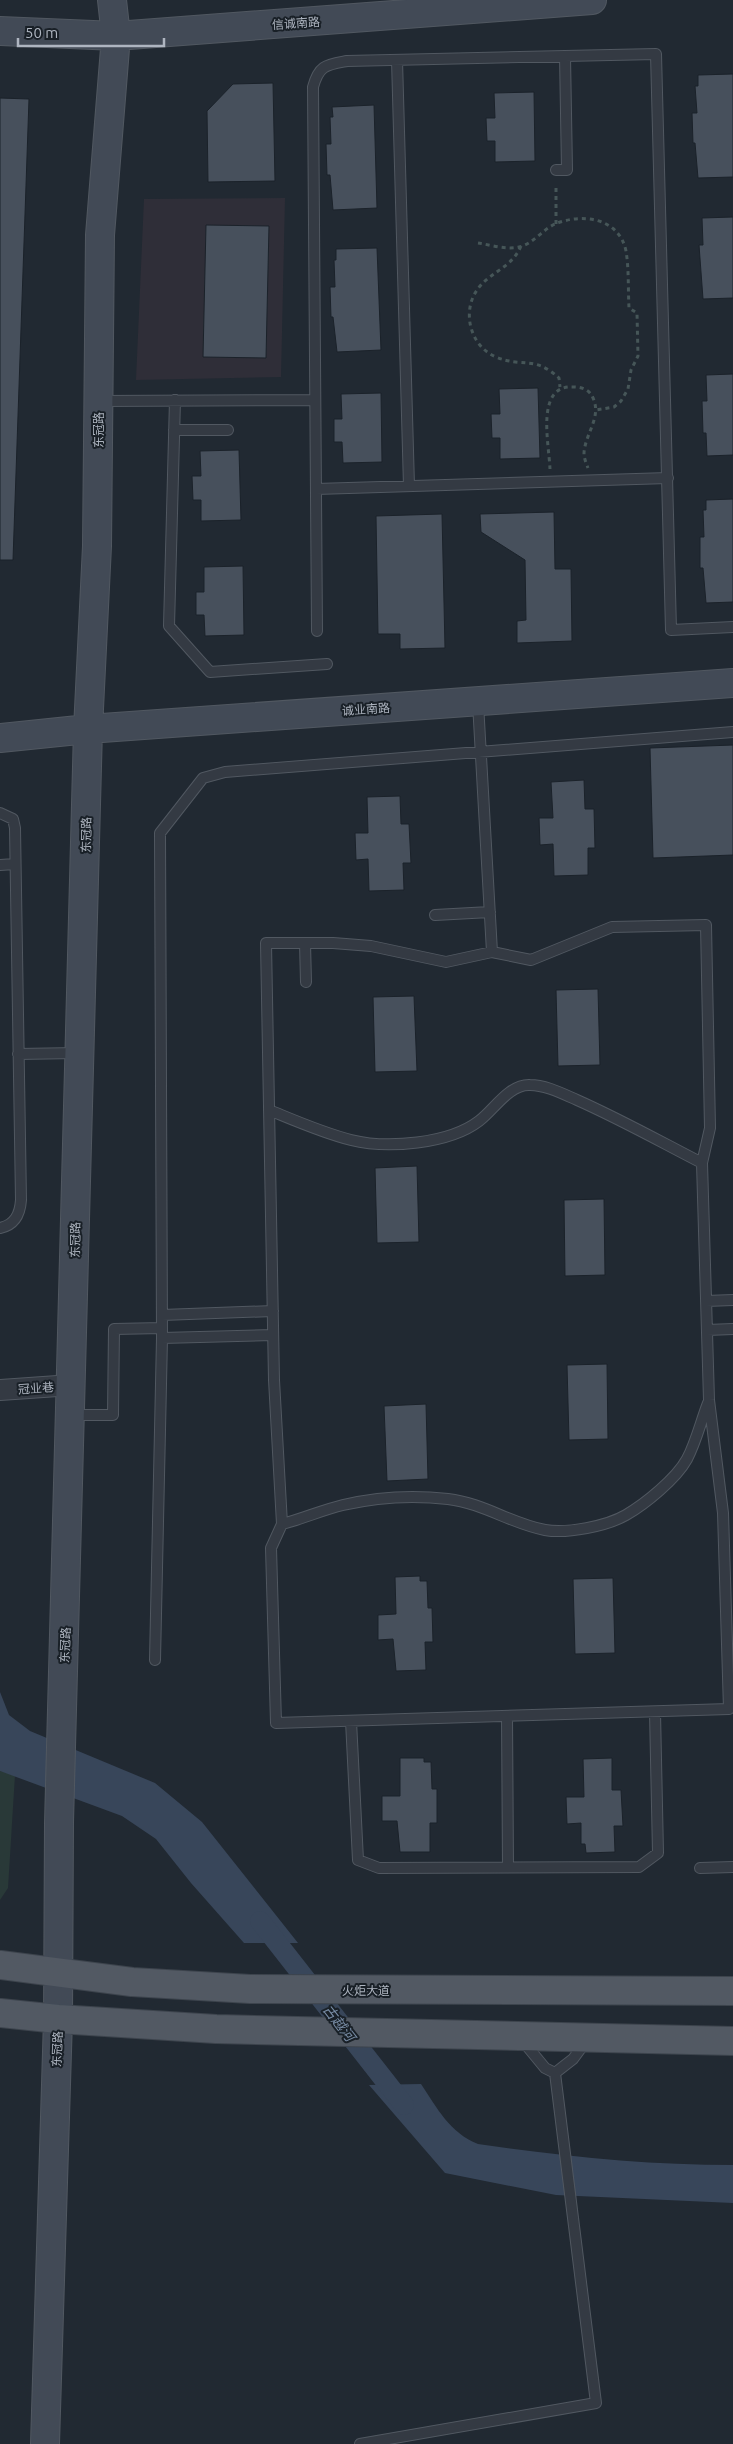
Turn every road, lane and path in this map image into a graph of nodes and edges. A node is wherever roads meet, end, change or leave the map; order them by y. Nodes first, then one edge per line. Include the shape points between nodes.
1 (112, 0) edge
2 (127, 0) edge
3 (592, 0) edge
4 (0, 31) edge
5 (116, 36) junction
6 (565, 56) junction
7 (397, 60) junction
8 (556, 170) joint
9 (556, 224) junction
10 (478, 243) dead end
11 (521, 246) junction
12 (560, 387) junction
13 (175, 400) junction
14 (315, 400) junction
15 (98, 401) junction
16 (596, 410) junction
17 (174, 430) junction
18 (228, 430) dead end
19 (668, 478) junction
20 (592, 480) junction
21 (550, 482) junction
22 (409, 486) junction
23 (316, 489) junction
24 (733, 627) edge
25 (317, 631) dead end
26 (328, 664) dead end
27 (733, 683) edge
28 (478, 701) junction
29 (88, 729) junction
30 (733, 732) edge
31 (0, 738) edge
32 (482, 752) junction
33 (0, 813) edge
34 (15, 864) junction
35 (0, 865) edge
36 (490, 912) junction
37 (435, 915) dead end
38 (305, 943) junction
39 (492, 952) junction
40 (306, 982) dead end
41 (80, 1053) junction
42 (18, 1054) junction
43 (269, 1110) junction
44 (702, 1163) junction
45 (0, 1228) edge
46 (733, 1300) edge
47 (706, 1301) junction
48 (272, 1311) junction
49 (162, 1315) junction
50 (733, 1329) edge
51 (707, 1330) junction
52 (162, 1333) junction
53 (273, 1335) junction
54 (72, 1385) junction
55 (0, 1390) edge
56 (709, 1400) junction
57 (71, 1415) junction
58 (282, 1524) junction
59 (156, 1660) dead end
60 (655, 1712) junction
61 (507, 1716) junction
62 (351, 1721) junction
63 (508, 1867) junction
64 (733, 1867) edge
65 (700, 1868) dead end
66 (0, 1965) edge
67 (56, 1972) junction
68 (733, 1991) edge
69 (0, 2013) edge
70 (58, 2019) junction
71 (518, 2035) junction
72 (588, 2037) junction
73 (733, 2041) edge
74 (555, 2072) junction
75 (45, 2444) edge
76 (360, 2444) edge

1 - 5 main road, 东冠路
2 - 5 main road, 东冠路
3 - 5 main road, 信诚南路
4 - 5 main road, 信诚南路
5 - 15 main road, 东冠路 via 100,235
6 - 7 lane
6 - 8 lane via 567,170
6 - 19 lane via 656,54
7 - 14 lane via 328,64 317,72 313,87
7 - 22 lane
8 - 9 path
9 - 11 path
9 - 16 path via 578,217 600,222 613,229 626,250 629,308 637,314 638,356 621,401 614,407
10 - 11 path
11 - 12 path via 512,262 482,284 470,306 468,320 474,336 495,357 542,365 560,378
12 - 16 path via 584,388 593,397
12 - 21 path via 547,406
13 - 14 lane
13 - 15 lane
13 - 17 lane
14 - 23 lane
15 - 29 main road, 东冠路
16 - 20 path via 584,454
17 - 18 lane
17 - 26 lane via 169,626 210,672
19 - 20 lane
19 - 24 lane via 671,630
20 - 21 lane
21 - 22 lane
22 - 23 lane
23 - 25 lane
27 - 28 main road, 诚业南路
28 - 29 main road, 诚业南路
28 - 32 lane
29 - 31 main road, 诚业南路
29 - 41 main road, 东冠路
30 - 32 lane
32 - 36 lane
32 - 49 lane via 225,772 203,778 160,833
33 - 34 lane via 13,819
34 - 35 lane
34 - 42 lane
36 - 37 lane
36 - 39 lane
38 - 39 lane via 371,946 446,962
38 - 40 lane
38 - 43 lane via 266,944
39 - 44 lane via 531,960 612,927 706,925 710,1128
41 - 42 lane
41 - 54 main road, 东冠路
42 - 45 lane via 21,1208 10,1224
43 - 44 lane via 352,1140 375,1144 423,1141 446,1137 478,1122 512,1091 529,1085 553,1090 600,1110
43 - 48 lane
44 - 47 lane
46 - 47 lane
47 - 51 lane
48 - 49 lane
48 - 53 lane
49 - 52 lane
50 - 51 lane
51 - 56 lane
52 - 53 lane
52 - 57 lane via 114,1329 113,1415
52 - 59 lane
53 - 58 lane
54 - 55 street, 冠业巷
54 - 57 main road, 东冠路
56 - 58 lane via 686,1460 662,1488 625,1516 592,1526 567,1532 546,1530 473,1504 448,1499 407,1498 377,1499 342,1506
56 - 60 lane via 724,1513 729,1709
57 - 67 main road, 东冠路
58 - 62 lane via 271,1548 276,1723
60 - 61 lane
60 - 63 lane via 658,1852 639,1867
61 - 62 lane
61 - 63 lane
62 - 63 lane via 358,1860 380,1868
64 - 65 lane
66 - 67 main road, 火炬大道
67 - 68 main road, 火炬大道 via 132,1982 250,1989
67 - 70 main road, 东冠路
69 - 70 main road
70 - 71 main road via 216,2029
70 - 75 main road, 东冠路
71 - 72 main road
71 - 74 lane via 545,2068
72 - 73 main road
72 - 74 lane via 573,2059
74 - 76 lane via 596,2403

